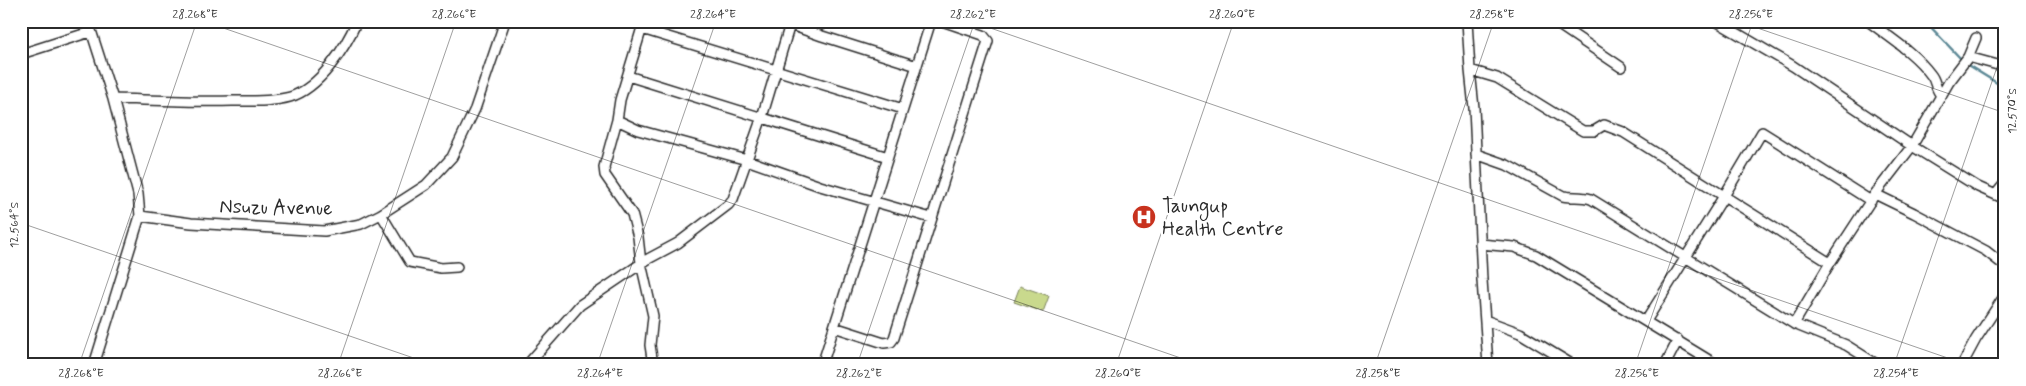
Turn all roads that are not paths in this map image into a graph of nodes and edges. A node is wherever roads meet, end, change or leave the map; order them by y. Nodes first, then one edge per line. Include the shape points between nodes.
1 (88, 21) edge
2 (357, 21) edge
3 (506, 21) edge
4 (780, 21) edge
5 (931, 21) edge
6 (942, 21) edge
7 (1468, 21) edge
8 (1553, 21) edge
9 (1716, 21) edge
10 (1868, 21) edge
11 (791, 23) edge
12 (1729, 24) edge
13 (643, 25) edge
14 (90, 32) junction
15 (1976, 38) dead end
16 (21, 54) edge
17 (1964, 60) junction
18 (917, 66) junction
19 (1622, 67) dead end
20 (2005, 67) edge
21 (778, 70) junction
22 (1470, 70) junction
23 (628, 76) junction
24 (1941, 95) junction
25 (113, 99) junction
26 (903, 109) junction
27 (762, 117) junction
28 (617, 120) junction
29 (1912, 146) junction
30 (1476, 154) junction
31 (888, 157) junction
32 (747, 160) junction
33 (2005, 183) edge
34 (1996, 194) junction
35 (1724, 196) junction
36 (1873, 198) junction
37 (2005, 199) edge
38 (874, 202) junction
39 (381, 214) junction
40 (140, 216) junction
41 (931, 218) junction
42 (1480, 244) junction
43 (1685, 258) junction
44 (641, 263) junction
45 (1830, 263) junction
46 (2005, 266) edge
47 (457, 267) dead end
48 (2005, 295) edge
49 (1485, 320) junction
50 (1646, 321) junction
51 (1794, 324) junction
52 (834, 327) junction
53 (1678, 340) junction
54 (94, 365) edge
55 (527, 365) edge
56 (653, 365) edge
57 (822, 365) edge
58 (1488, 365) edge
59 (1573, 365) edge
60 (1665, 365) edge
61 (1717, 365) edge
62 (1878, 365) edge
63 (1962, 365) edge

1 - 14 street
2 - 25 street via 347,43 330,66 310,86 290,97 260,101
3 - 39 street, Nsuzu Avenue via 475,109 452,157 426,184
4 - 11 street
5 - 18 street
6 - 41 street via 983,35 988,41
7 - 22 street
8 - 19 street
9 - 12 street
10 - 24 street via 1931,75
11 - 18 street
11 - 21 street
12 - 29 street
13 - 21 street
13 - 23 street
14 - 16 street
14 - 25 street
15 - 17 street
17 - 20 street
17 - 24 street
18 - 26 street
21 - 26 street
21 - 27 street
22 - 30 street
22 - 35 street via 1497,78 1584,131 1604,125 1624,132
23 - 27 street
23 - 28 street
24 - 29 street
25 - 40 street via 138,194
26 - 31 street
27 - 31 street
27 - 32 street
28 - 32 street via 638,130
28 - 44 street via 605,175 632,214
29 - 34 street via 1978,187
29 - 36 street
30 - 42 street
30 - 43 street via 1506,165 1563,196 1591,199
31 - 38 street
32 - 38 street
32 - 44 street via 728,205 678,243
33 - 34 street
34 - 37 street
35 - 36 street via 1762,132
35 - 43 street
35 - 45 street
36 - 45 street
36 - 46 street via 1914,212 1986,251
38 - 41 street
38 - 52 street
39 - 40 street, Nsuzu Avenue via 361,224 324,231 191,223
39 - 47 street via 410,262 441,268
40 - 54 street
41 - 52 street via 891,342 884,343
42 - 49 street
42 - 50 street via 1514,247 1536,255
43 - 50 street
43 - 51 street
44 - 55 street via 576,309
44 - 56 street via 653,316 650,346
45 - 51 street
48 - 63 street
49 - 58 street
49 - 59 street via 1520,333
50 - 53 street
51 - 62 street via 1846,345
52 - 57 street
53 - 60 street
53 - 61 street

